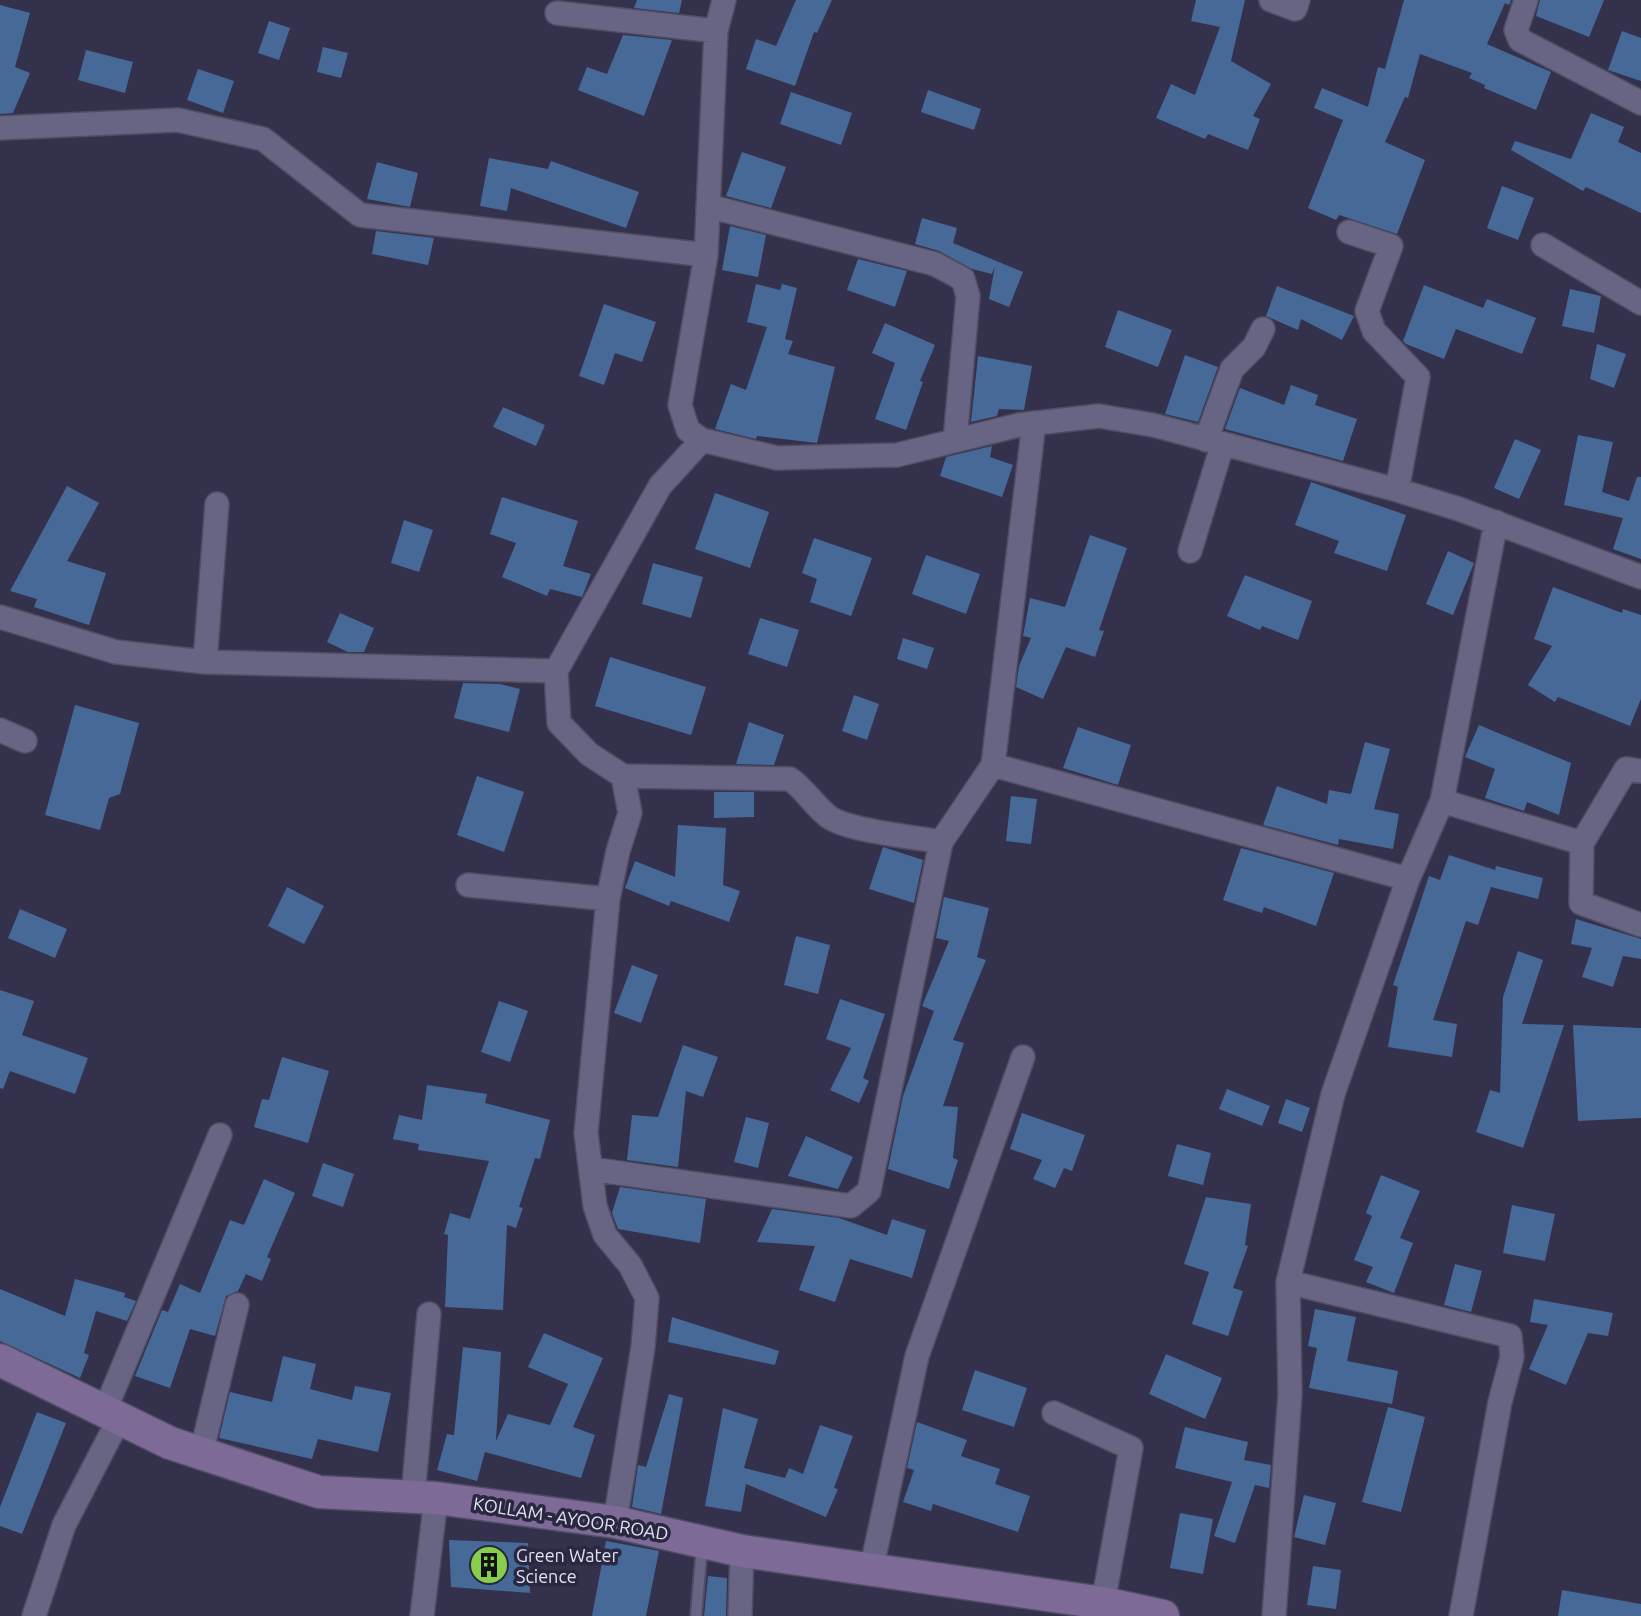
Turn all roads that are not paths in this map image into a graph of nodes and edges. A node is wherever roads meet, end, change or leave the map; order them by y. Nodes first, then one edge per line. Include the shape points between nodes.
1 (724, 0) edge
2 (1271, 0) edge
3 (1298, 0) edge
4 (1526, 0) edge
5 (557, 13) dead end
6 (716, 31) junction
7 (1641, 103) edge
8 (0, 128) edge
9 (708, 206) junction
10 (1349, 232) dead end
11 (1543, 245) dead end
12 (706, 255) junction
13 (1641, 303) edge
14 (1263, 329) dead end
15 (1034, 423) junction
16 (702, 440) junction
17 (955, 440) junction
18 (1214, 443) junction
19 (1397, 490) junction
20 (217, 504) dead end
21 (1496, 523) junction
22 (1190, 551) dead end
23 (1641, 577) edge
24 (0, 617) edge
25 (205, 662) junction
26 (556, 671) junction
27 (0, 730) edge
28 (25, 741) dead end
29 (993, 765) junction
30 (1641, 771) edge
31 (623, 776) junction
32 (1442, 801) junction
33 (942, 842) junction
34 (1582, 843) junction
35 (1408, 878) junction
36 (468, 885) dead end
37 (608, 899) junction
38 (1641, 925) edge
39 (1023, 1057) dead end
40 (220, 1135) dead end
41 (591, 1169) junction
42 (1288, 1282) junction
43 (237, 1306) dead end
44 (429, 1314) dead end
45 (0, 1360) edge
46 (112, 1413) junction
47 (1054, 1413) dead end
48 (201, 1454) junction
49 (425, 1497) junction
50 (615, 1522) junction
51 (703, 1540) junction
52 (742, 1551) junction
53 (871, 1571) junction
54 (1102, 1604) junction
55 (34, 1616) edge
56 (422, 1616) edge
57 (696, 1616) edge
58 (740, 1616) edge
59 (1163, 1616) edge
60 (1274, 1616) edge
61 (1461, 1616) edge

1 - 6 street
2 - 3 street via 1295,9
4 - 7 street via 1516,30 1520,40
5 - 6 street
6 - 9 street
8 - 12 street via 178,120 263,139 360,215
9 - 12 street
9 - 17 street via 935,264 962,279 968,296
10 - 19 street via 1391,246 1367,311 1374,331 1418,377
11 - 13 street
12 - 16 street via 680,405 688,430
14 - 18 street via 1232,369
15 - 17 street
15 - 18 street via 1098,416 1153,425
15 - 29 street
16 - 17 street via 776,458 897,455
16 - 26 street via 660,486
18 - 19 street
18 - 22 street
19 - 21 street
20 - 25 street
21 - 23 street
21 - 32 street
24 - 25 street via 116,652
25 - 26 street
26 - 31 street via 559,723 589,754
27 - 28 street
29 - 33 street
29 - 35 street
30 - 34 street via 1626,769
31 - 33 street via 790,779 831,818
31 - 37 street via 630,813
32 - 34 street
32 - 35 street
33 - 41 street via 874,1173 869,1191 860,1200 851,1206
34 - 38 street via 1581,903
35 - 42 street via 1333,1094
36 - 37 street
37 - 41 street via 586,1133
39 - 53 street via 917,1356
40 - 46 street
41 - 50 street via 595,1206 605,1235 631,1265 648,1298
42 - 60 street via 1290,1394
42 - 61 street via 1510,1336 1512,1357
43 - 48 street
44 - 49 street
45 - 46 main road, KOLLAM - AYOOR ROAD
46 - 48 main road, KOLLAM - AYOOR ROAD
46 - 55 street via 64,1525
47 - 54 street via 1131,1448
48 - 49 main road, KOLLAM - AYOOR ROAD via 319,1492
49 - 50 main road, KOLLAM - AYOOR ROAD
49 - 56 street
50 - 51 main road, KOLLAM - AYOOR ROAD
51 - 52 main road, KOLLAM - AYOOR ROAD
51 - 57 lane
52 - 53 main road, KOLLAM - AYOOR ROAD
52 - 58 street
53 - 54 main road, KOLLAM - AYOOR ROAD
54 - 59 main road, KOLLAM - AYOOR ROAD

